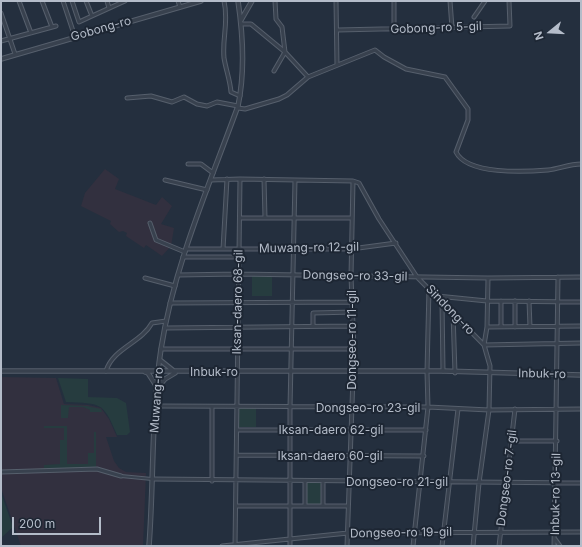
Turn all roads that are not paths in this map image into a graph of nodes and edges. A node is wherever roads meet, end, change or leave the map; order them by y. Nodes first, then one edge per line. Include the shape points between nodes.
1 (19, 1) edge
2 (42, 1) edge
3 (63, 1) edge
4 (72, 1) edge
5 (86, 1) edge
6 (107, 1) edge
7 (125, 1) edge
8 (178, 1) edge
9 (201, 1) edge
10 (224, 1) edge
11 (238, 1) edge
12 (252, 1) edge
13 (275, 1) edge
14 (336, 1) edge
15 (394, 1) edge
16 (450, 1) edge
17 (485, 1) edge
18 (509, 1) edge
19 (180, 7) junction
20 (109, 8) junction
21 (1, 13) edge
22 (92, 16) junction
23 (474, 17) dead end
24 (3, 22) edge
25 (241, 23) junction
26 (56, 26) dead end
27 (52, 27) junction
28 (452, 28) junction
29 (338, 30) junction
30 (394, 30) junction
31 (31, 33) junction
32 (75, 37) junction
33 (10, 39) junction
34 (1, 41) edge
35 (285, 52) junction
36 (15, 54) junction
37 (1, 59) edge
38 (337, 65) junction
39 (274, 71) dead end
40 (308, 77) junction
41 (240, 96) junction
42 (127, 98) dead end
43 (238, 107) junction
44 (188, 164) dead end
45 (581, 164) edge
46 (213, 173) junction
47 (227, 179) junction
48 (240, 179) junction
49 (264, 179) junction
50 (165, 180) dead end
51 (211, 180) junction
52 (295, 180) junction
53 (353, 181) junction
54 (207, 190) junction
55 (240, 218) junction
56 (265, 218) junction
57 (295, 218) junction
58 (351, 218) junction
59 (150, 223) dead end
60 (396, 243) junction
61 (223, 249) junction
62 (239, 249) junction
63 (294, 249) junction
64 (352, 249) junction
65 (185, 251) junction
66 (183, 257) junction
67 (239, 257) junction
68 (238, 274) junction
69 (178, 275) junction
70 (292, 275) junction
71 (351, 276) junction
72 (417, 277) junction
73 (558, 277) junction
74 (581, 277) edge
75 (145, 278) dead end
76 (488, 278) junction
77 (174, 286) junction
78 (429, 288) junction
79 (437, 296) junction
80 (442, 301) junction
81 (487, 301) junction
82 (501, 301) junction
83 (515, 301) junction
84 (529, 301) junction
85 (353, 302) junction
86 (558, 302) junction
87 (581, 302) edge
88 (238, 303) junction
89 (292, 303) junction
90 (170, 304) junction
91 (354, 312) junction
92 (453, 313) junction
93 (166, 321) junction
94 (292, 326) junction
95 (313, 326) junction
96 (354, 326) junction
97 (558, 326) junction
98 (581, 326) edge
99 (238, 327) junction
100 (487, 327) junction
101 (501, 327) junction
102 (515, 327) junction
103 (530, 327) junction
104 (165, 328) junction
105 (557, 343) junction
106 (581, 343) edge
107 (484, 345) junction
108 (161, 349) junction
109 (291, 349) junction
110 (354, 349) junction
111 (238, 350) junction
112 (160, 360) junction
113 (3, 371) edge
114 (106, 371) junction
115 (142, 371) junction
116 (158, 371) junction
117 (352, 371) junction
118 (176, 372) junction
119 (237, 372) junction
120 (427, 372) junction
121 (443, 372) junction
122 (290, 373) junction
123 (455, 373) junction
124 (491, 373) junction
125 (557, 374) junction
126 (581, 374) edge
127 (1, 375) edge
128 (157, 388) junction
129 (155, 406) junction
130 (212, 407) junction
131 (236, 407) junction
132 (428, 407) junction
133 (290, 408) junction
134 (351, 408) junction
135 (581, 408) edge
136 (458, 409) junction
137 (515, 409) junction
138 (556, 409) junction
139 (489, 410) junction
140 (236, 430) junction
141 (290, 430) junction
142 (426, 430) junction
143 (350, 431) junction
144 (512, 441) junction
145 (557, 441) junction
146 (237, 455) junction
147 (290, 455) junction
148 (349, 456) junction
149 (424, 456) junction
150 (1, 472) edge
151 (121, 476) joint
152 (153, 479) junction
153 (212, 481) junction
154 (237, 481) junction
155 (290, 481) junction
156 (421, 481) junction
157 (305, 482) junction
158 (323, 482) junction
159 (349, 482) junction
160 (449, 482) junction
161 (479, 483) junction
162 (506, 483) junction
163 (556, 483) junction
164 (581, 483) edge
165 (237, 506) junction
166 (290, 506) junction
167 (305, 506) junction
168 (323, 506) junction
169 (348, 506) junction
170 (444, 532) junction
171 (475, 532) junction
172 (500, 532) junction
173 (555, 532) junction
174 (581, 532) edge
175 (348, 533) junction
176 (415, 533) junction
177 (554, 538) junction
178 (290, 539) junction
179 (235, 545) edge
180 (149, 546) edge
181 (222, 546) edge
182 (290, 546) edge
183 (347, 546) edge
184 (413, 546) edge
185 (442, 546) edge
186 (473, 546) edge
187 (499, 546) edge
188 (554, 546) edge
189 (560, 546) edge

1 - 31 street
2 - 27 street
3 - 32 street
4 - 22 street via 79,22
5 - 22 street
6 - 20 street
7 - 20 street
8 - 19 street
9 - 19 street, Gobong-ro
10 - 41 street via 228,15 224,33 224,59 231,92
11 - 25 street, Muwang-ro
12 - 25 street
13 - 35 street via 276,19 282,28
14 - 29 street
15 - 30 street
16 - 28 street
17 - 23 street
18 - 28 street, Gobong-ro 5-gil via 510,26
19 - 32 street, Gobong-ro
20 - 22 street
21 - 24 street
24 - 33 street
25 - 35 street via 251,24
25 - 41 street, Muwang-ro
26 - 27 street
27 - 31 street
28 - 30 street, Gobong-ro 5-gil
29 - 30 street, Gobong-ro 5-gil
29 - 38 street
31 - 33 street
32 - 36 street, Gobong-ro
33 - 34 street
33 - 36 street
35 - 39 street
35 - 40 street
36 - 37 street, Gobong-ro
38 - 40 street
38 - 45 street via 375,50 406,69 445,77 468,108 468,120 456,152 460,159 469,164 515,172 549,170 570,164
40 - 43 street via 279,99 245,108
41 - 43 street, Muwang-ro
42 - 43 street via 151,96 172,102 184,97 207,106 217,102
43 - 46 street, Muwang-ro
44 - 46 street via 201,164
46 - 51 street, Muwang-ro
47 - 48 street
47 - 51 street
47 - 61 street
48 - 49 street
48 - 55 street, Iksan-daero 68-gil
49 - 52 street
49 - 56 street
50 - 54 street
51 - 54 street, Muwang-ro
52 - 53 street
52 - 57 street
53 - 58 street, Dongseo-ro 11-gil
53 - 60 street, Sindong-ro via 359,183
54 - 65 street, Muwang-ro
55 - 56 street
55 - 62 street, Iksan-daero 68-gil
56 - 57 street
57 - 58 street
57 - 63 street
58 - 64 street, Dongseo-ro 11-gil
59 - 65 street via 156,240
60 - 64 street, Muwang-ro 12-gil
60 - 72 street, Sindong-ro
61 - 62 street, Muwang-ro 12-gil
61 - 65 street, Muwang-ro 12-gil
62 - 63 street, Muwang-ro 12-gil
62 - 67 street, Iksan-daero 68-gil
63 - 64 street, Muwang-ro 12-gil
63 - 70 street
64 - 71 street, Dongseo-ro 11-gil
65 - 66 street, Muwang-ro
66 - 67 street
66 - 69 street, Muwang-ro
67 - 68 street, Iksan-daero 68-gil
68 - 69 street, Dongseo-ro 33-gil
68 - 70 street, Dongseo-ro 33-gil
68 - 88 street, Iksan-daero 68-gil
69 - 77 street, Muwang-ro
70 - 71 street, Dongseo-ro 33-gil
70 - 89 street
71 - 72 street, Dongseo-ro 33-gil
71 - 85 street, Dongseo-ro 11-gil
72 - 76 street, Dongseo-ro 33-gil
72 - 78 street, Sindong-ro
73 - 74 street, Dongseo-ro 33-gil
73 - 76 street, Dongseo-ro 33-gil
73 - 86 street, Inbuk-ro 13-gil
75 - 77 street
76 - 81 street
77 - 90 street, Muwang-ro
78 - 79 street, Sindong-ro
78 - 120 street
79 - 80 street, Sindong-ro
79 - 81 street
80 - 92 street, Sindong-ro
80 - 121 street
81 - 82 street
81 - 100 street
82 - 83 street
82 - 101 street
83 - 84 street
83 - 102 street
84 - 86 street
84 - 103 street
85 - 89 street
85 - 91 street, Dongseo-ro 11-gil
86 - 87 street
86 - 97 street, Inbuk-ro 13-gil
88 - 89 street
88 - 90 street
88 - 99 street, Iksan-daero 68-gil
89 - 94 street
90 - 93 street, Muwang-ro
91 - 95 street via 313,312
91 - 96 street, Dongseo-ro 11-gil
92 - 107 street, Sindong-ro
92 - 123 street
93 - 104 street, Muwang-ro
93 - 114 street via 152,323 147,333 127,345 108,363
94 - 95 street
94 - 99 street
94 - 109 street
95 - 96 street
96 - 110 street, Dongseo-ro 11-gil
97 - 98 street
97 - 103 street
97 - 105 street, Inbuk-ro 13-gil
99 - 104 street
99 - 111 street, Iksan-daero 68-gil
100 - 101 street
100 - 107 street
101 - 102 street
102 - 103 street
104 - 108 street, Muwang-ro
105 - 106 street
105 - 107 street
105 - 125 street, Inbuk-ro 13-gil
107 - 124 street, Sindong-ro
108 - 111 street
108 - 112 street, Muwang-ro
109 - 110 street
109 - 111 street
109 - 122 street
110 - 117 street, Dongseo-ro 11-gil
111 - 119 street, Iksan-daero 68-gil
112 - 116 street, Muwang-ro
112 - 118 street
113 - 114 street, Inbuk-ro
113 - 127 street
114 - 115 street, Inbuk-ro
115 - 116 street, Inbuk-ro
115 - 128 street via 148,373
116 - 118 street, Inbuk-ro
116 - 128 street, Muwang-ro
117 - 120 street, Inbuk-ro
117 - 122 street, Inbuk-ro
117 - 134 street, Dongseo-ro 11-gil
118 - 119 street, Inbuk-ro
118 - 128 street
119 - 122 street, Inbuk-ro
119 - 131 street, Iksan-daero 68-gil
120 - 121 street, Inbuk-ro
120 - 132 street
121 - 123 street, Inbuk-ro
122 - 133 street
123 - 124 street, Inbuk-ro
124 - 125 street, Inbuk-ro
124 - 139 street, Sindong-ro
125 - 126 street, Inbuk-ro
125 - 138 street, Inbuk-ro 13-gil
128 - 129 street, Muwang-ro
129 - 130 street, Dongseo-ro 23-gil
129 - 152 street, Muwang-ro
130 - 131 street, Dongseo-ro 23-gil
130 - 153 street
131 - 133 street, Dongseo-ro 23-gil
131 - 140 street, Iksan-daero 68-gil
132 - 134 street, Dongseo-ro 23-gil
132 - 136 street, Dongseo-ro 23-gil
132 - 142 street
133 - 134 street, Dongseo-ro 23-gil
133 - 141 street
134 - 143 street, Dongseo-ro 11-gil
135 - 138 street, Dongseo-ro 23-gil
136 - 139 street, Dongseo-ro 23-gil
136 - 160 street
137 - 138 street, Dongseo-ro 23-gil
137 - 139 street, Dongseo-ro 23-gil
137 - 144 street, Dongseo-ro 7-gil
138 - 145 street, Inbuk-ro 13-gil
139 - 161 street, Sindong-ro
140 - 141 street, Iksan-daero 62-gil
140 - 146 street, Iksan-daero 68-gil
141 - 143 street, Iksan-daero 62-gil
141 - 147 street
142 - 143 street, Iksan-daero 62-gil
142 - 149 street
143 - 148 street, Dongseo-ro 11-gil
144 - 145 street, Inbuk-ro 13-gil
144 - 162 street, Dongseo-ro 7-gil
145 - 163 street, Inbuk-ro 13-gil
146 - 147 street, Iksan-daero 60-gil
146 - 154 street, Iksan-daero 68-gil
147 - 148 street, Iksan-daero 60-gil
147 - 155 street
148 - 149 street, Iksan-daero 60-gil
148 - 159 street, Dongseo-ro 11-gil
149 - 156 street
150 - 151 street via 97,469
151 - 152 street
152 - 153 street, Dongseo-ro 21-gil
152 - 180 street, Muwang-ro
153 - 154 street, Dongseo-ro 21-gil
154 - 155 street, Dongseo-ro 21-gil
154 - 165 street, Iksan-daero 68-gil
155 - 157 street, Dongseo-ro 21-gil
155 - 166 street
156 - 159 street, Dongseo-ro 21-gil
156 - 160 street, Dongseo-ro 21-gil
156 - 176 street
157 - 158 street, Dongseo-ro 21-gil
157 - 167 street
158 - 159 street, Dongseo-ro 21-gil
158 - 168 street
159 - 169 street, Dongseo-ro 11-gil
160 - 161 street, Dongseo-ro 21-gil
160 - 170 street
161 - 162 street, Dongseo-ro 21-gil
161 - 171 street, Sindong-ro
162 - 163 street, Dongseo-ro 21-gil
162 - 172 street, Dongseo-ro 7-gil
163 - 164 street, Dongseo-ro 21-gil
163 - 173 street, Inbuk-ro 13-gil
165 - 166 street
165 - 179 street, Iksan-daero 68-gil
166 - 167 street
166 - 178 street
167 - 168 street
168 - 169 street
169 - 175 street, Dongseo-ro 11-gil
170 - 171 street, Dongseo-ro 19-gil
170 - 176 street, Dongseo-ro 19-gil
170 - 185 street
171 - 172 street, Dongseo-ro 19-gil
171 - 186 street, Sindong-ro
172 - 173 street, Dongseo-ro 19-gil
172 - 187 street, Dongseo-ro 7-gil
173 - 174 street, Dongseo-ro 19-gil
173 - 177 street, Inbuk-ro 13-gil
175 - 176 street, Dongseo-ro 19-gil
175 - 178 street, Dongseo-ro 19-gil
175 - 183 street, Dongseo-ro 11-gil
176 - 184 street
177 - 188 street, Inbuk-ro 13-gil
177 - 189 street
178 - 179 street, Dongseo-ro 19-gil
178 - 182 street
179 - 181 street, Dongseo-ro 19-gil

